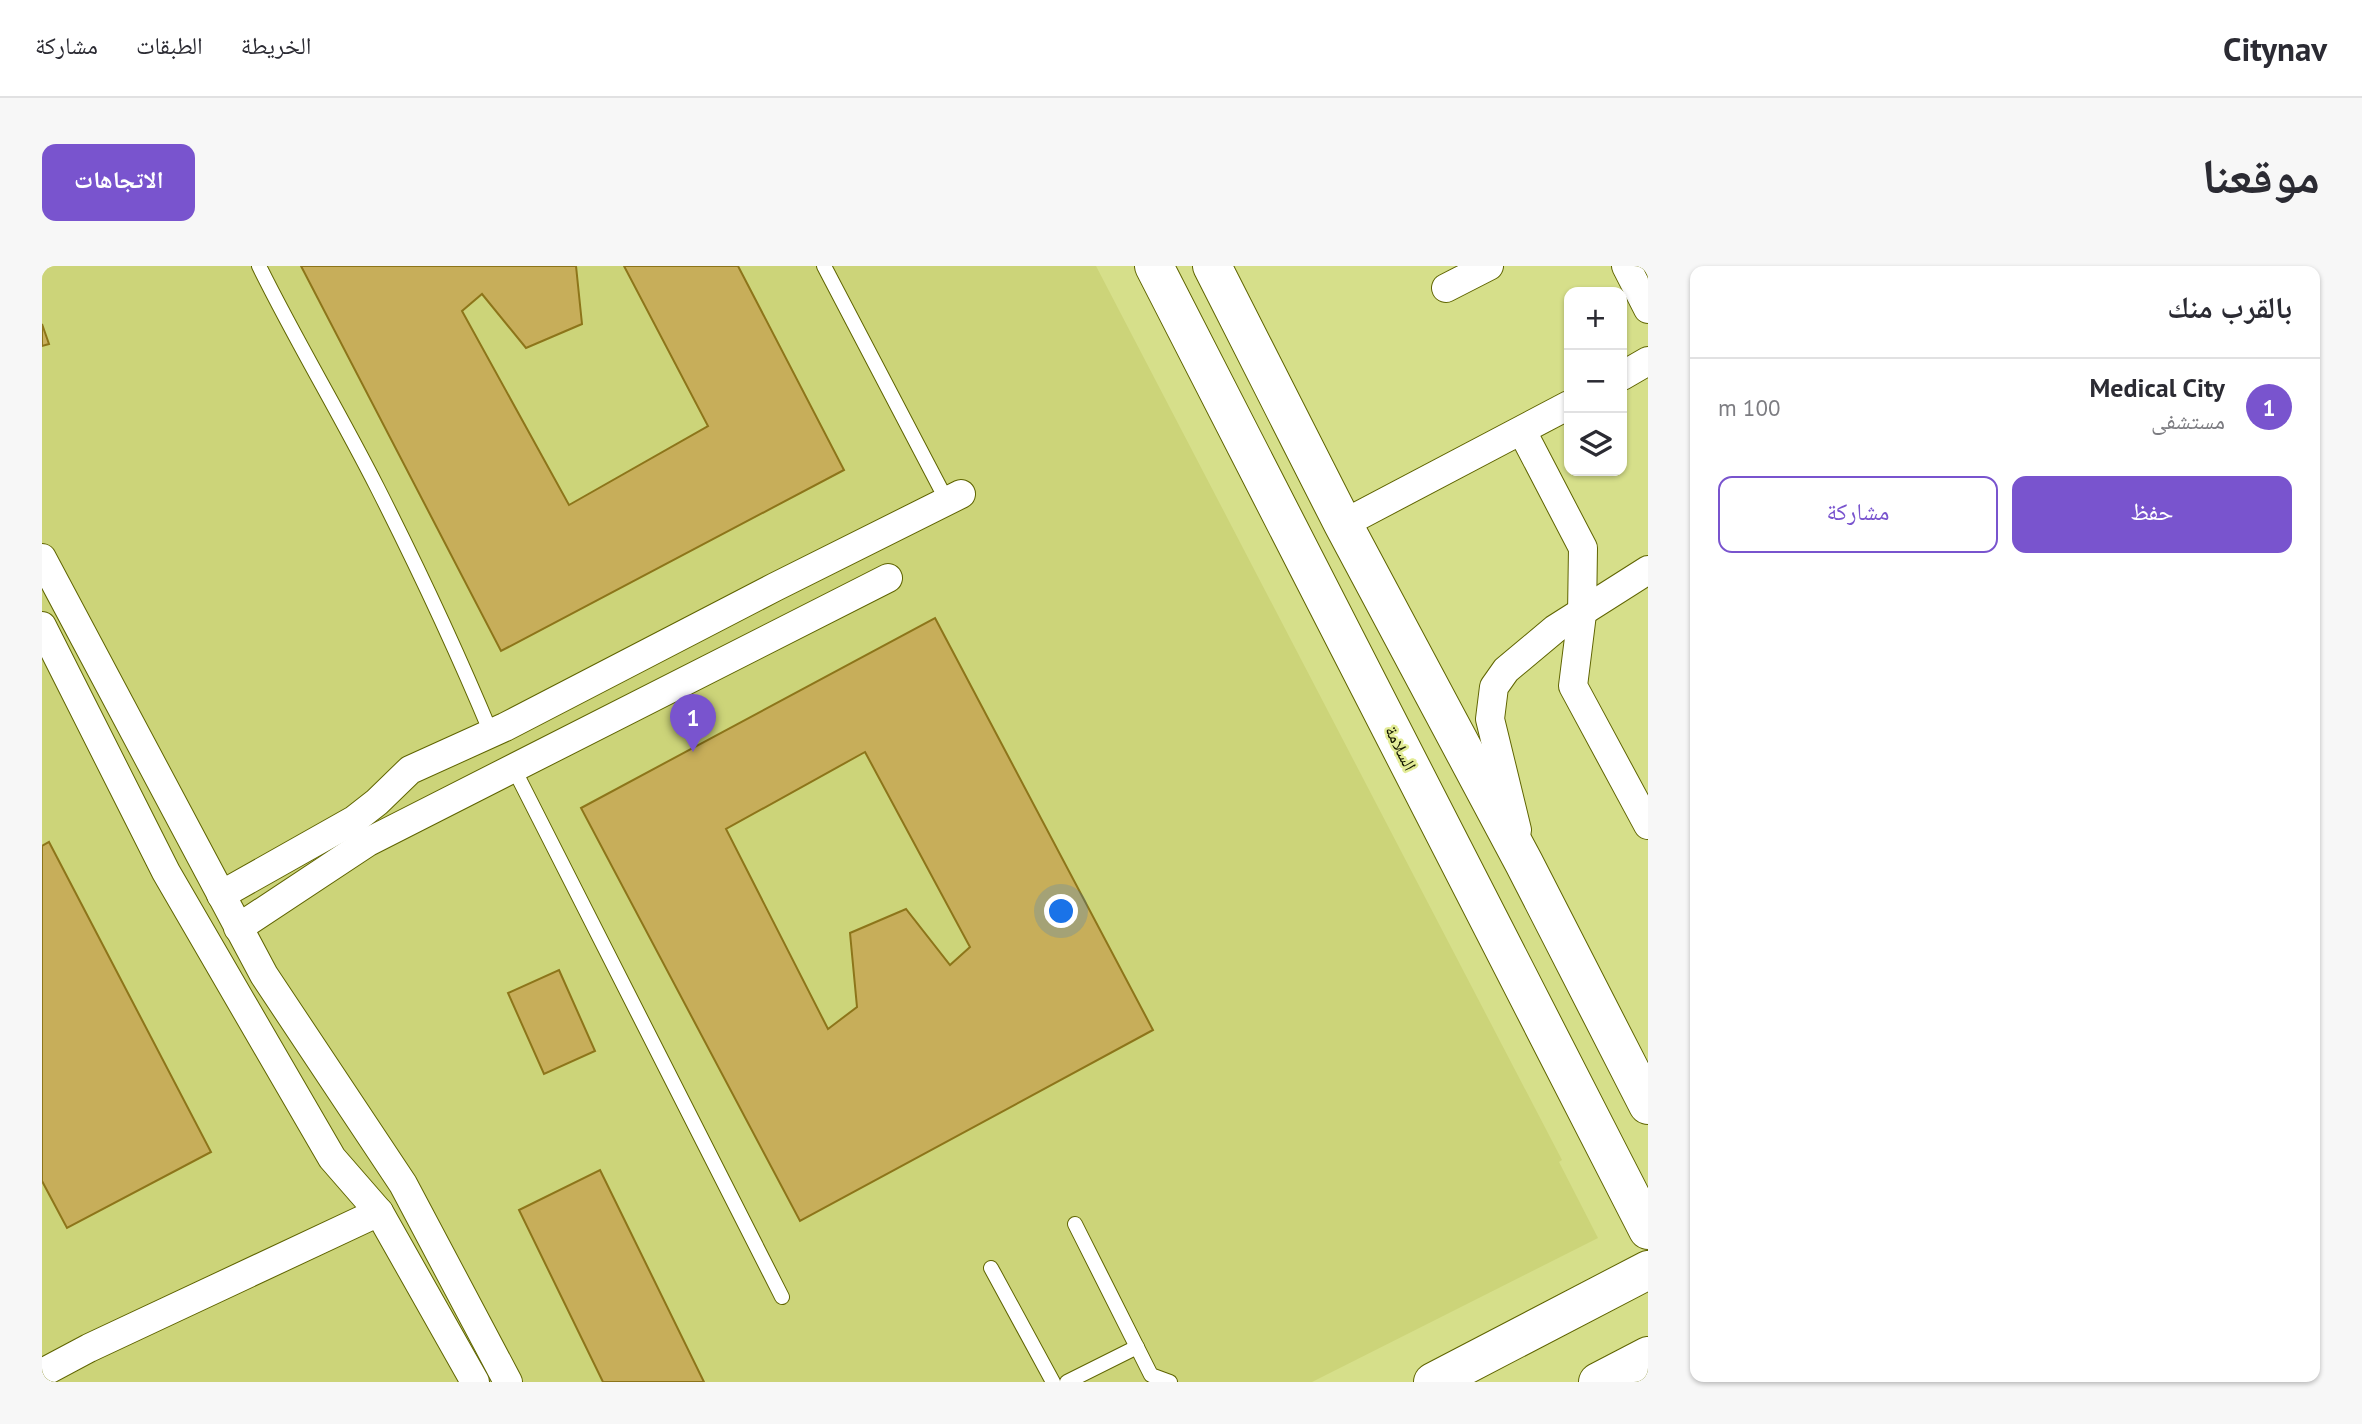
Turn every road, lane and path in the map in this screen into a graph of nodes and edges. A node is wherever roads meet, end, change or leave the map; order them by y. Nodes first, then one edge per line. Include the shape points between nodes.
1 (259, 266) edge
2 (824, 266) edge
3 (1154, 266) edge
4 (1212, 266) edge
5 (1489, 266) edge
6 (1626, 266) edge
7 (1446, 288) dead end
8 (1647, 305) edge
9 (1648, 361) edge
10 (1627, 373) edge
11 (1564, 408) edge
12 (1522, 432) junction
13 (954, 498) joint
14 (1343, 524) junction
15 (42, 558) edge
16 (1648, 570) edge
17 (888, 578) dead end
18 (1582, 614) junction
19 (42, 626) edge
20 (491, 733) junction
21 (514, 769) junction
22 (1648, 825) edge
23 (1524, 863) junction
24 (221, 895) junction
25 (238, 928) junction
26 (1648, 1105) edge
27 (379, 1212) junction
28 (1074, 1224) dead end
29 (1648, 1230) edge
30 (991, 1268) dead end
31 (1648, 1269) edge
32 (782, 1297) dead end
33 (1137, 1347) junction
34 (1648, 1356) edge
35 (42, 1373) edge
36 (474, 1382) edge
37 (508, 1382) edge
38 (1053, 1382) edge
39 (1067, 1382) edge
40 (1170, 1382) edge
41 (1433, 1382) edge
42 (1598, 1382) edge

1 - 20 lane via 376,484
2 - 13 lane
3 - 29 main road, السلامة
4 - 14 main road
5 - 7 street
6 - 8 street
9 - 10 street
11 - 12 street
12 - 14 street
12 - 18 street via 1583,548
13 - 20 street
14 - 23 main road
15 - 24 street
16 - 18 street
17 - 21 street
18 - 22 street via 1573,685
18 - 23 street via 1555,629 1506,670 1494,687 1490,719
19 - 27 street via 172,884 332,1158
20 - 24 street via 410,770 354,820
21 - 25 street via 368,842
21 - 32 lane
23 - 26 main road
24 - 25 street
25 - 37 street via 264,975 403,1184
27 - 35 street
27 - 36 street
28 - 33 lane
30 - 38 lane
31 - 41 main road
33 - 39 lane
33 - 40 lane via 1151,1375
34 - 42 main road

